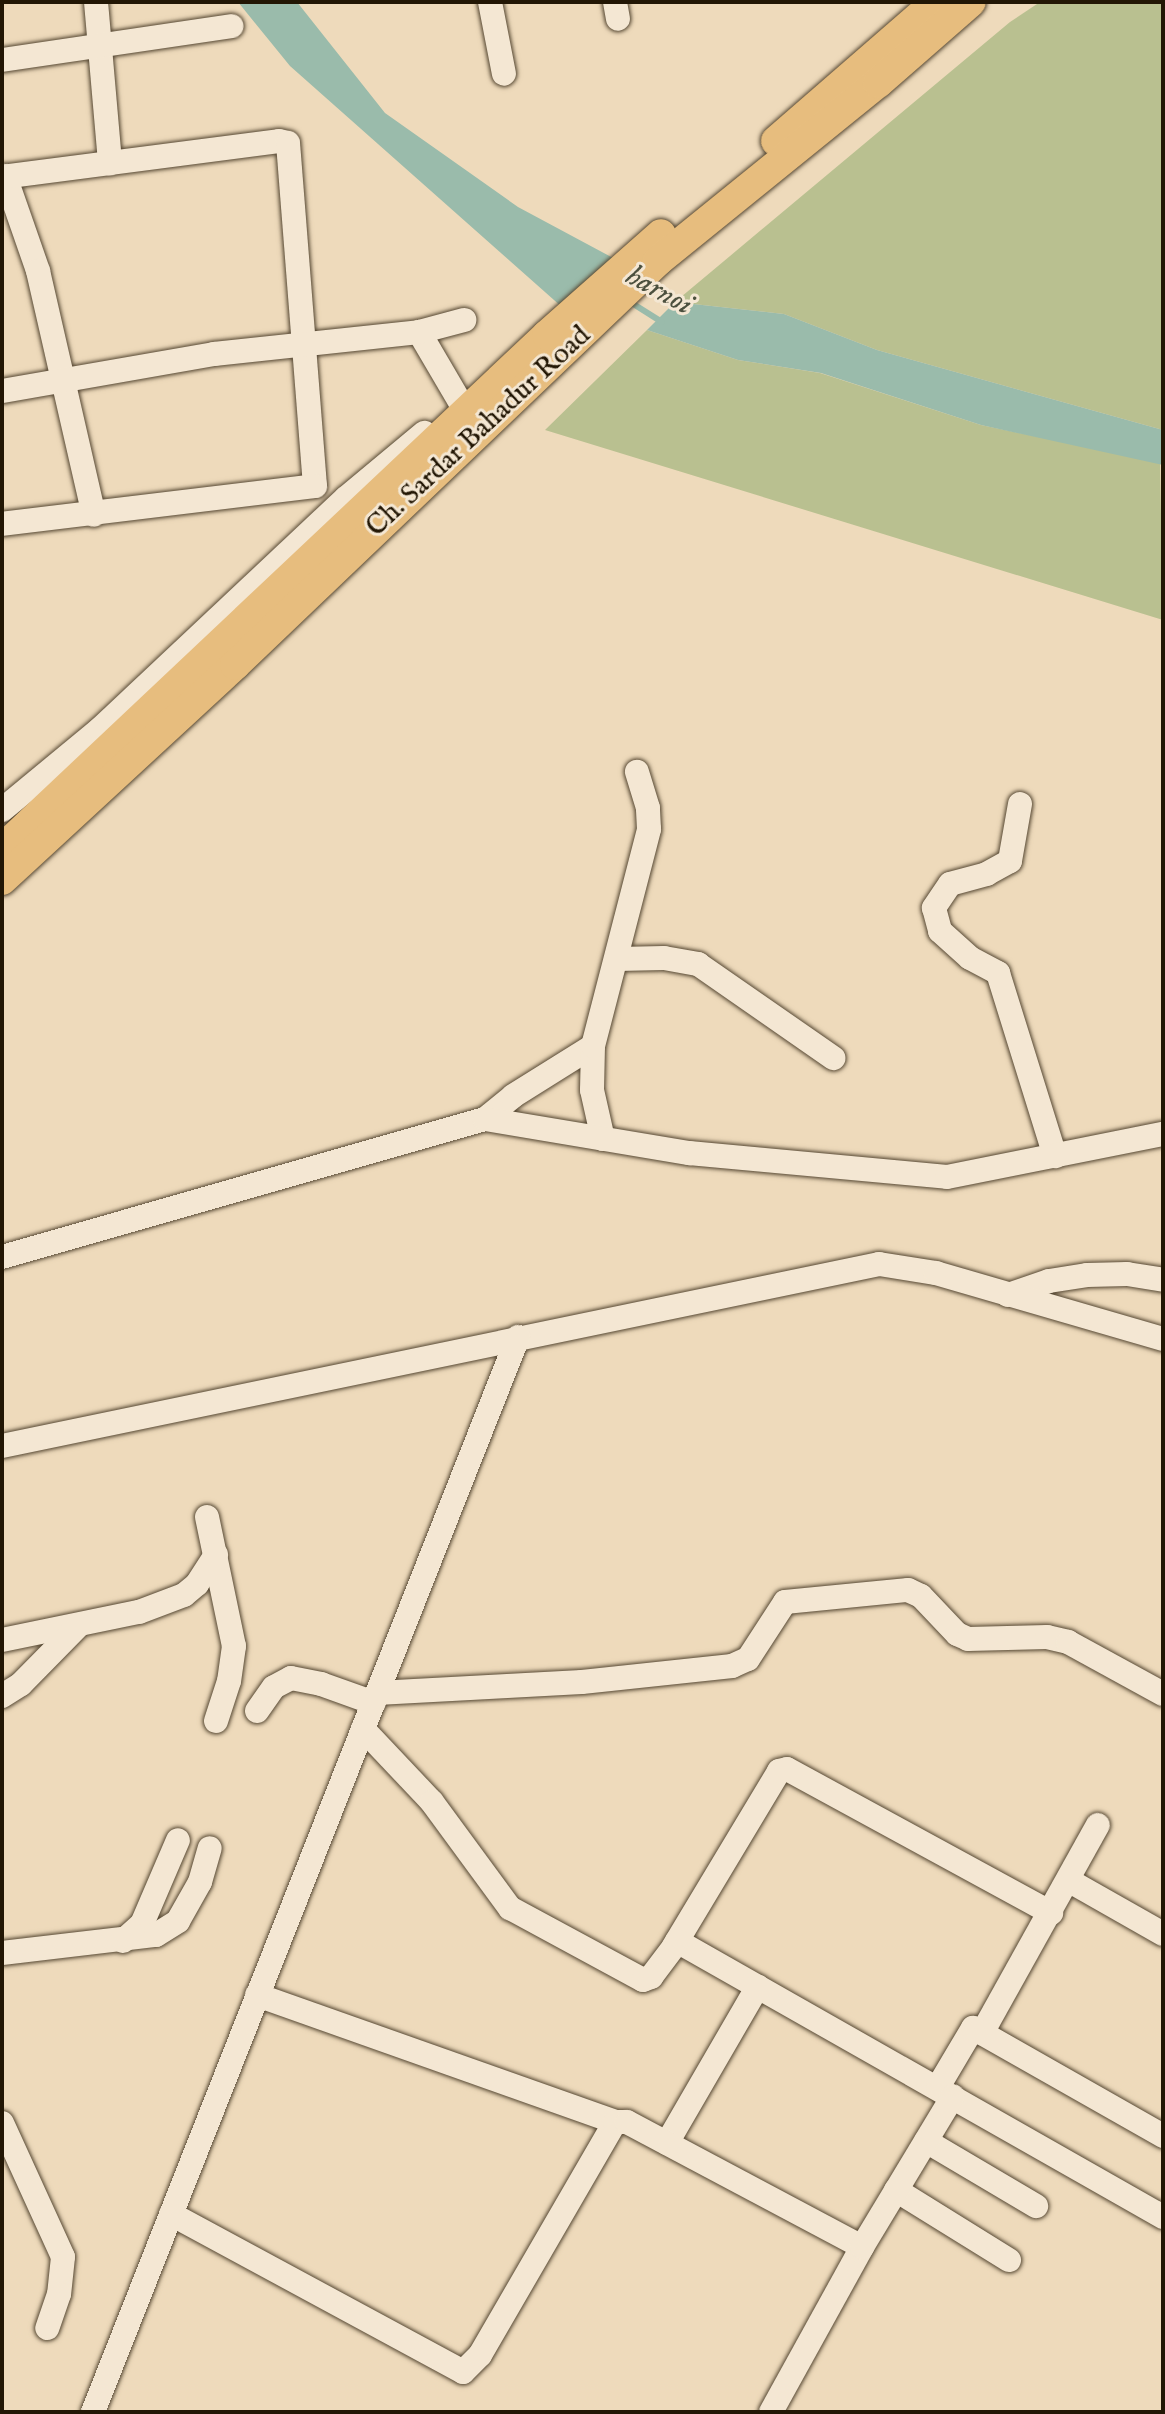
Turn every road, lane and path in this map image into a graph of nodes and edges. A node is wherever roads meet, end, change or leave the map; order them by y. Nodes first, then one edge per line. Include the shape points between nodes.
1 (96, 2) edge
2 (490, 2) edge
3 (936, 2) edge
4 (971, 2) edge
5 (231, 26) dead end
6 (101, 44) junction
7 (2, 60) edge
8 (504, 74) dead end
9 (110, 163) junction
10 (4, 177) edge
11 (647, 257) junction
12 (464, 320) dead end
13 (582, 320) junction
14 (419, 332) junction
15 (547, 335) junction
16 (305, 344) junction
17 (63, 380) junction
18 (2, 391) edge
19 (460, 402) junction
20 (315, 486) junction
21 (346, 498) junction
22 (94, 515) junction
23 (2, 524) edge
24 (637, 772) dead end
25 (1020, 804) dead end
26 (2, 810) edge
27 (2, 849) edge
28 (2, 880) edge
29 (617, 959) junction
30 (593, 1046) junction
31 (833, 1058) dead end
32 (485, 1119) junction
33 (1163, 1134) edge
34 (603, 1139) junction
35 (1055, 1156) junction
36 (2, 1257) edge
37 (1163, 1280) edge
38 (1008, 1295) junction
39 (518, 1337) junction
40 (1163, 1339) edge
41 (2, 1446) edge
42 (207, 1517) dead end
43 (216, 1555) junction
44 (79, 1624) junction
45 (2, 1640) edge
46 (1163, 1694) edge
47 (2, 1696) edge
48 (376, 1698) junction
49 (257, 1711) dead end
50 (216, 1721) dead end
51 (363, 1729) junction
52 (1098, 1825) dead end
53 (178, 1840) dead end
54 (210, 1848) dead end
55 (1068, 1880) junction
56 (1051, 1913) junction
57 (1163, 1934) edge
58 (123, 1941) junction
59 (677, 1941) junction
60 (2, 1953) edge
61 (758, 1986) junction
62 (257, 1995) junction
63 (982, 2033) junction
64 (945, 2092) junction
65 (615, 2122) junction
66 (2, 2123) edge
67 (1163, 2136) edge
68 (926, 2141) junction
69 (667, 2143) junction
70 (896, 2190) junction
71 (1036, 2206) dead end
72 (171, 2214) junction
73 (1163, 2217) edge
74 (862, 2247) junction
75 (1009, 2260) dead end
76 (47, 2328) dead end
77 (93, 2412) edge
78 (771, 2412) edge

1 - 6 street
2 - 8 street
3 - 11 main road, Ch. Sardar Bahadur Road
4 - 11 main road, Ch. Sardar Bahadur Road via 878,83
5 - 6 street
6 - 7 street
6 - 9 street
9 - 10 street
9 - 16 street via 288,143
10 - 17 street via 38,271
11 - 13 main road, Ch. Sardar Bahadur Road
12 - 14 street
13 - 15 main road, Ch. Sardar Bahadur Road
13 - 28 main road, Ch. Sardar Bahadur Road
14 - 16 street
14 - 19 street
15 - 19 street
15 - 27 main road, Ch. Sardar Bahadur Road
16 - 17 street
16 - 20 street
17 - 18 street
17 - 22 street
19 - 21 street
20 - 21 street
20 - 22 street
21 - 26 street via 100,729
22 - 23 street
24 - 29 street via 649,829
25 - 35 street via 1010,861 950,884 934,908 940,931 970,958 998,973
29 - 30 street
29 - 31 street via 698,964
30 - 32 street
30 - 34 street via 592,1090
32 - 34 street
32 - 36 street
33 - 35 street
34 - 35 street via 689,1153 947,1177
37 - 38 street via 1087,1275
38 - 39 street via 879,1264
38 - 40 street
39 - 41 street
39 - 48 street
42 - 43 street
43 - 44 street via 184,1595 139,1612
43 - 50 street via 234,1646
44 - 45 street
44 - 47 street via 21,1684
46 - 48 street via 1068,1642 1047,1637 968,1639 908,1590 785,1602 754,1651 732,1666
48 - 49 street via 291,1678 274,1687
48 - 51 street
51 - 59 street via 432,1802 510,1908 643,1980 651,1977
51 - 62 street
52 - 55 street
53 - 58 street via 142,1924
54 - 58 street via 200,1882 178,1921 156,1935
55 - 56 street
55 - 57 street
56 - 59 street via 787,1769 779,1771
56 - 63 street
58 - 60 street
59 - 61 street
61 - 64 street
61 - 69 street
62 - 65 street
62 - 72 street
63 - 64 street via 969,2031
63 - 67 street
64 - 68 street
64 - 73 street
65 - 69 street via 627,2122
65 - 72 street via 480,2355 463,2372
66 - 76 street via 63,2257 59,2294
68 - 70 street
68 - 71 street
69 - 74 street
70 - 74 street
70 - 75 street
72 - 77 street
74 - 78 street

